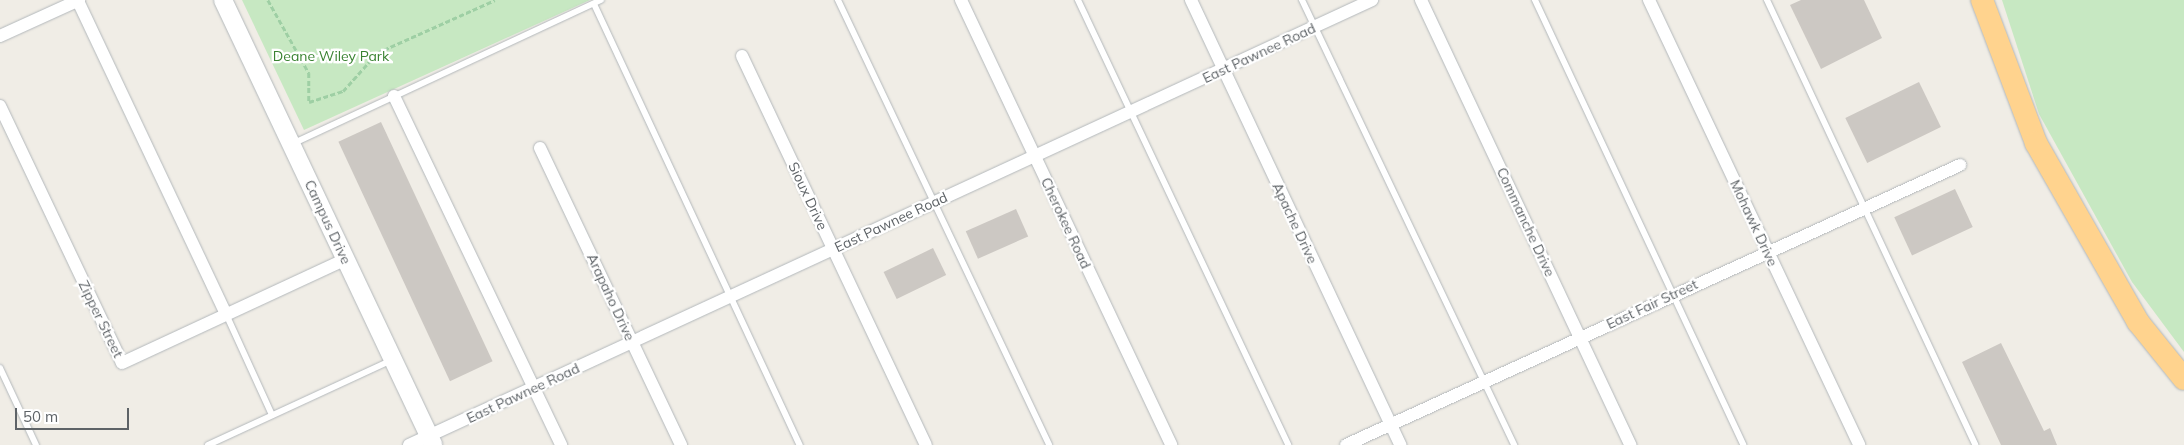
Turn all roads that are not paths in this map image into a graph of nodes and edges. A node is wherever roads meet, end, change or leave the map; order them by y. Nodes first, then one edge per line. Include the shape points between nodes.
1 (79, 0) edge
2 (223, 0) edge
3 (602, 0) edge
4 (838, 0) edge
5 (961, 0) edge
6 (1078, 0) edge
7 (1191, 0) edge
8 (1302, 0) edge
9 (1372, 0) edge
10 (1420, 0) edge
11 (1535, 0) edge
12 (1649, 0) edge
13 (1767, 0) edge
14 (1982, 0) edge
15 (594, 4) junction
16 (1314, 27) junction
17 (0, 36) edge
18 (742, 56) dead end
19 (1223, 69) junction
20 (394, 96) junction
21 (0, 106) edge
22 (1132, 111) junction
23 (291, 144) junction
24 (540, 148) dead end
25 (1034, 156) junction
26 (1960, 165) dead end
27 (933, 202) junction
28 (1864, 208) junction
29 (833, 249) junction
30 (1767, 251) junction
31 (346, 259) junction
32 (1674, 294) junction
33 (729, 298) junction
34 (226, 314) junction
35 (1580, 338) junction
36 (633, 342) junction
37 (393, 359) junction
38 (0, 368) edge
39 (2184, 379) edge
40 (1484, 382) junction
41 (534, 387) junction
42 (272, 415) junction
43 (1390, 425) junction
44 (431, 441) edge
45 (36, 445) edge
46 (208, 445) edge
47 (409, 445) edge
48 (561, 445) edge
49 (681, 445) edge
50 (800, 445) edge
51 (926, 445) edge
52 (1049, 445) edge
53 (1171, 445) edge
54 (1288, 445) edge
55 (1346, 445) edge
56 (1400, 445) edge
57 (1514, 445) edge
58 (1630, 445) edge
59 (1743, 445) edge
60 (1859, 445) edge
61 (1975, 445) edge

1 - 17 street
1 - 34 street
2 - 23 main road, Campus Drive
3 - 15 lane
4 - 27 lane
5 - 25 street, Cherokee Road
6 - 22 lane
7 - 19 street, Apache Drive
8 - 16 lane
9 - 16 street, East Pawnee Road
10 - 35 street, Commanche Drive
11 - 32 lane
12 - 30 street, Mohawk Drive
13 - 28 lane
14 - 39 highway via 2036,143 2138,322
15 - 20 lane
15 - 33 lane
16 - 19 street, East Pawnee Road
16 - 40 lane
18 - 29 street, Sioux Drive
19 - 22 street, East Pawnee Road
19 - 43 street, Apache Drive
20 - 23 lane
20 - 41 street
21 - 34 street, Zipper Street via 122,363
22 - 25 street, East Pawnee Road
22 - 54 lane
23 - 31 main road, Campus Drive
24 - 36 street, Arapaho Drive
25 - 27 street, East Pawnee Road
25 - 53 street, Cherokee Road
26 - 28 street, East Fair Street
27 - 29 street, East Pawnee Road
27 - 52 lane
28 - 30 street, East Fair Street
28 - 61 lane
29 - 33 street, East Pawnee Road
29 - 51 street, Sioux Drive
30 - 32 street, East Fair Street
30 - 60 street, Mohawk Drive
31 - 34 street, Zipper Street
31 - 37 main road, Campus Drive
32 - 35 street, East Fair Street
32 - 59 lane
33 - 36 street, East Pawnee Road
33 - 50 lane
34 - 42 lane
35 - 40 street, East Fair Street
35 - 58 street, Commanche Drive
36 - 41 street, East Pawnee Road
36 - 49 street, Arapaho Drive
37 - 42 lane
37 - 44 main road, Campus Drive
38 - 45 lane
40 - 43 street, East Fair Street
40 - 57 lane
41 - 44 street, East Pawnee Road
41 - 48 street
42 - 46 lane
43 - 55 street, East Fair Street
43 - 56 street, Apache Drive
44 - 47 street, East Pawnee Road

